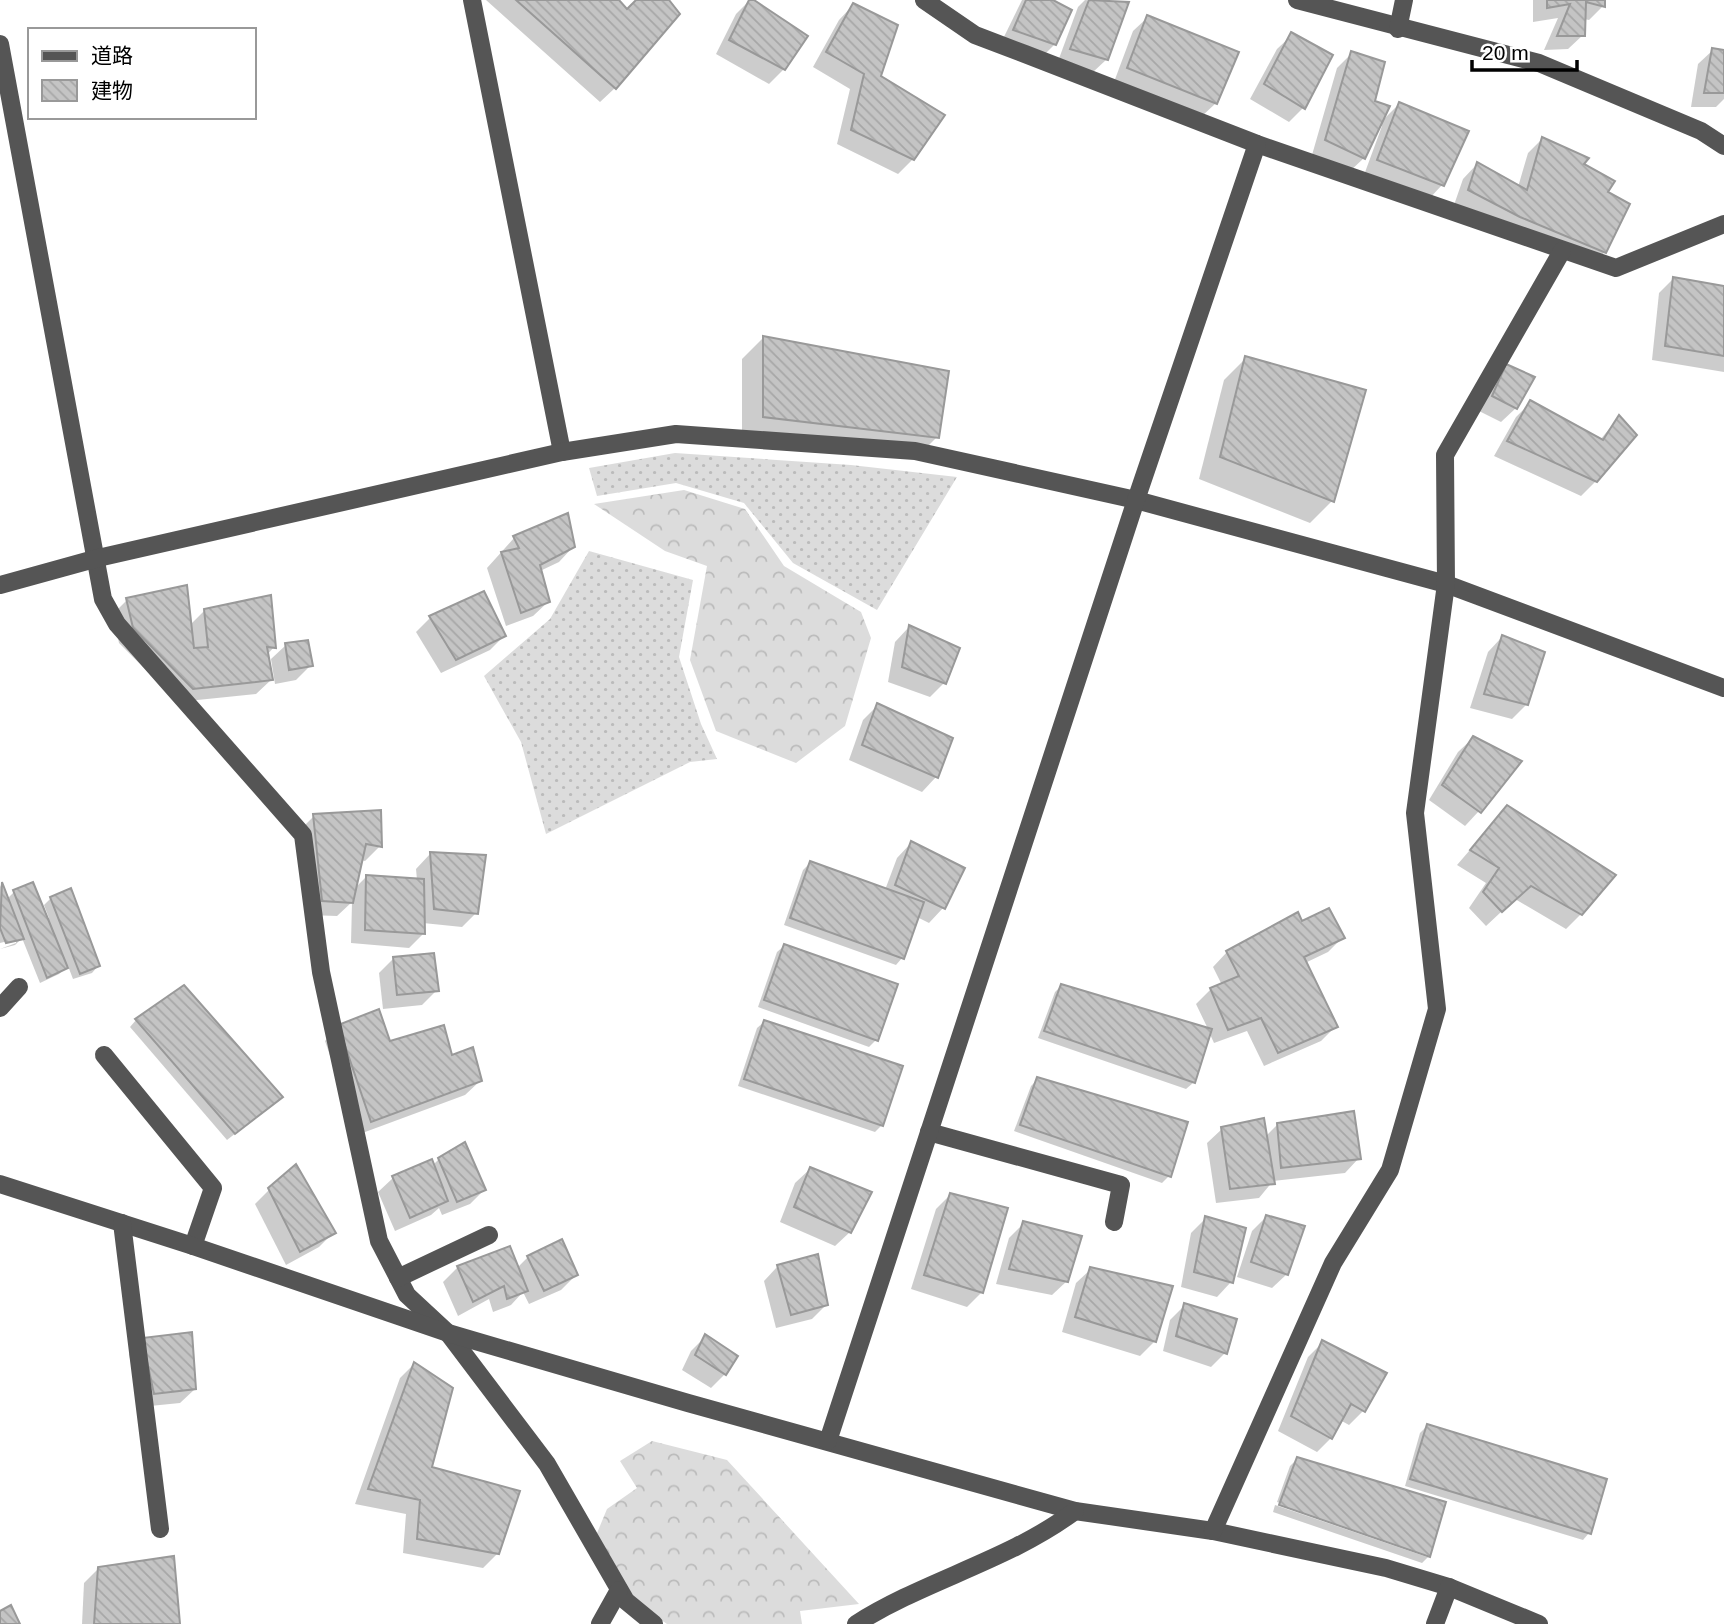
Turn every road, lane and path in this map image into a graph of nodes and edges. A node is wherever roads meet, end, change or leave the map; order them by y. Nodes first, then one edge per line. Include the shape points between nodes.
1 (472, 0) edge
2 (924, 0) edge
3 (1297, 0) edge
4 (1404, 0) edge
5 (1398, 29) junction
6 (0, 44) edge
7 (1258, 144) junction
8 (1724, 146) edge
9 (1724, 224) edge
10 (1562, 251) junction
11 (562, 452) junction
12 (1136, 500) junction
13 (98, 558) junction
14 (1446, 584) junction
15 (0, 585) edge
16 (1724, 688) edge
17 (19, 987) dead end
18 (0, 1007) edge
19 (104, 1055) dead end
20 (929, 1132) junction
21 (0, 1184) edge
22 (1114, 1222) dead end
23 (122, 1223) junction
24 (489, 1235) dead end
25 (193, 1246) junction
26 (398, 1278) junction
27 (448, 1333) junction
28 (828, 1441) junction
29 (1075, 1511) junction
30 (160, 1529) dead end
31 (1213, 1531) junction
32 (1449, 1587) junction
33 (619, 1590) junction
34 (600, 1624) edge
35 (654, 1624) edge
36 (856, 1624) edge
37 (1435, 1624) edge
38 (1539, 1624) edge

1 - 11 street
2 - 7 street via 975,35
3 - 5 street
4 - 5 street
5 - 8 street via 1539,64 1701,131
6 - 13 street
7 - 10 street
7 - 12 street
9 - 10 street via 1616,268
10 - 14 street via 1445,455
11 - 12 street via 676,434 915,451
11 - 13 street
12 - 14 street
12 - 20 street
13 - 15 street
13 - 26 street via 103,599 117,624 303,835 321,972 379,1241
14 - 16 street
14 - 31 street via 1415,813 1437,1009 1390,1170 1333,1263
17 - 18 street
19 - 25 street via 213,1188
20 - 22 street via 1121,1185
20 - 28 street
21 - 23 street
23 - 25 street
23 - 30 street
24 - 26 street
25 - 27 street
26 - 27 street via 407,1295
27 - 28 street
27 - 33 street via 547,1464
28 - 29 street
29 - 31 street
29 - 36 street via 1001,1556
31 - 32 street via 1387,1568
32 - 37 street
32 - 38 street
33 - 34 street
33 - 35 street

